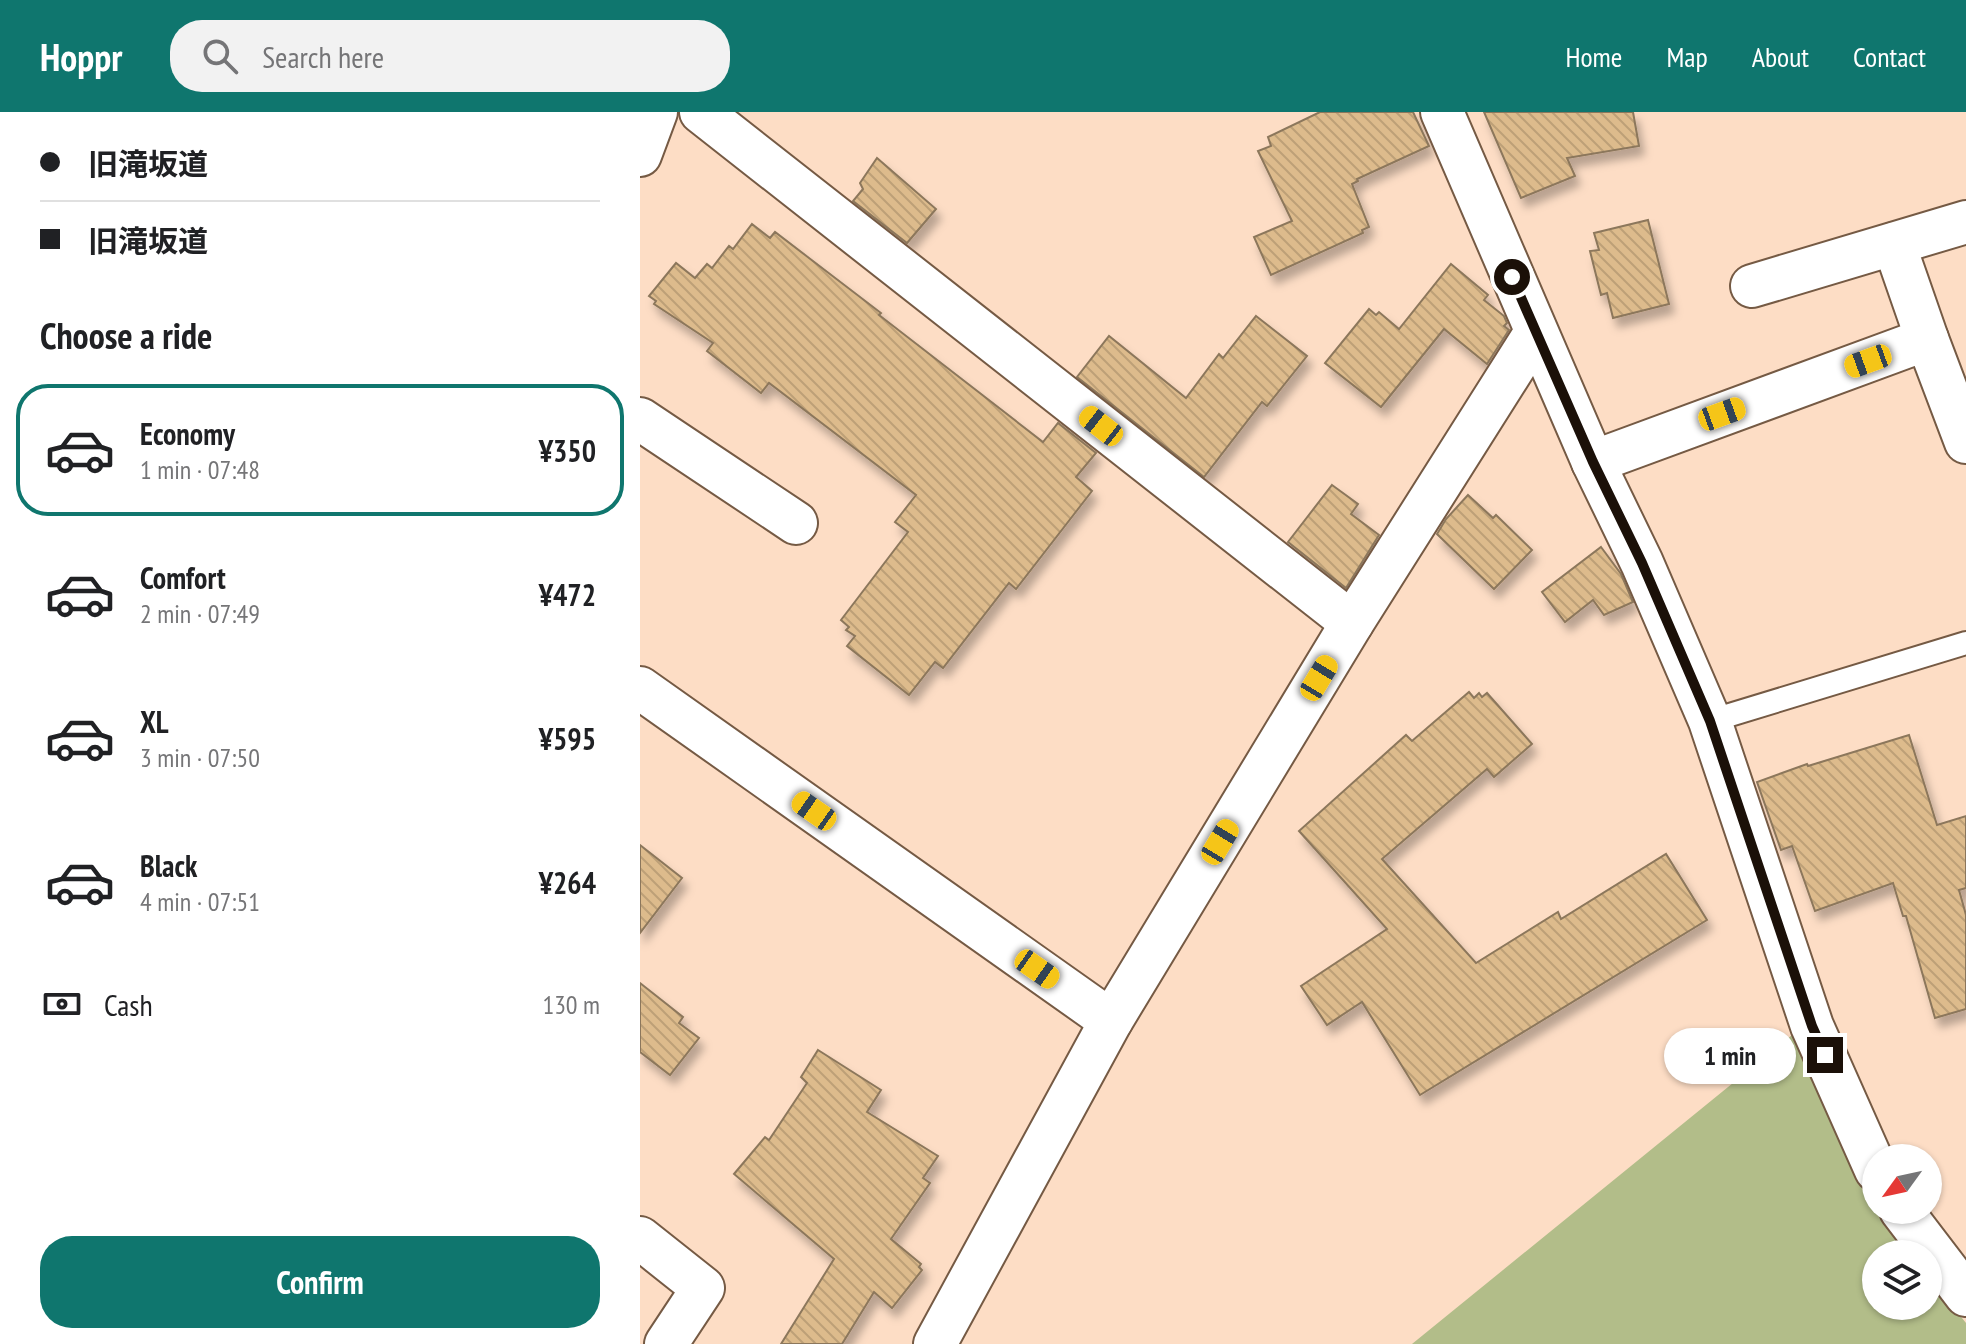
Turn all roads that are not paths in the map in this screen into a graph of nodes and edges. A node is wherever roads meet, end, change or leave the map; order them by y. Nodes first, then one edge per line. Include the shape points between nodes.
1 (701, 112) edge
2 (1442, 112) edge
3 (1966, 222) edge
4 (1894, 244) junction
5 (1752, 286) dead end
6 (1536, 332) junction
7 (1927, 339) junction
8 (640, 419) edge
9 (1966, 442) edge
10 (1593, 462) junction
11 (796, 523) dead end
12 (1352, 623) junction
13 (1966, 643) edge
14 (640, 688) edge
15 (1710, 721) junction
16 (1111, 1021) junction
17 (1864, 1144) edge
18 (1912, 1224) edge
19 (640, 1238) edge
20 (1966, 1295) edge
21 (666, 1344) edge
22 (935, 1344) edge

1 - 12 street
2 - 6 street
3 - 4 street
4 - 5 street
4 - 7 street
6 - 10 street
6 - 12 street
7 - 9 street
7 - 10 street
8 - 11 street
10 - 15 street
12 - 16 street
13 - 15 lane
14 - 16 street
15 - 17 street via 1812,1026
16 - 22 street
18 - 20 street
19 - 21 street via 703,1288

